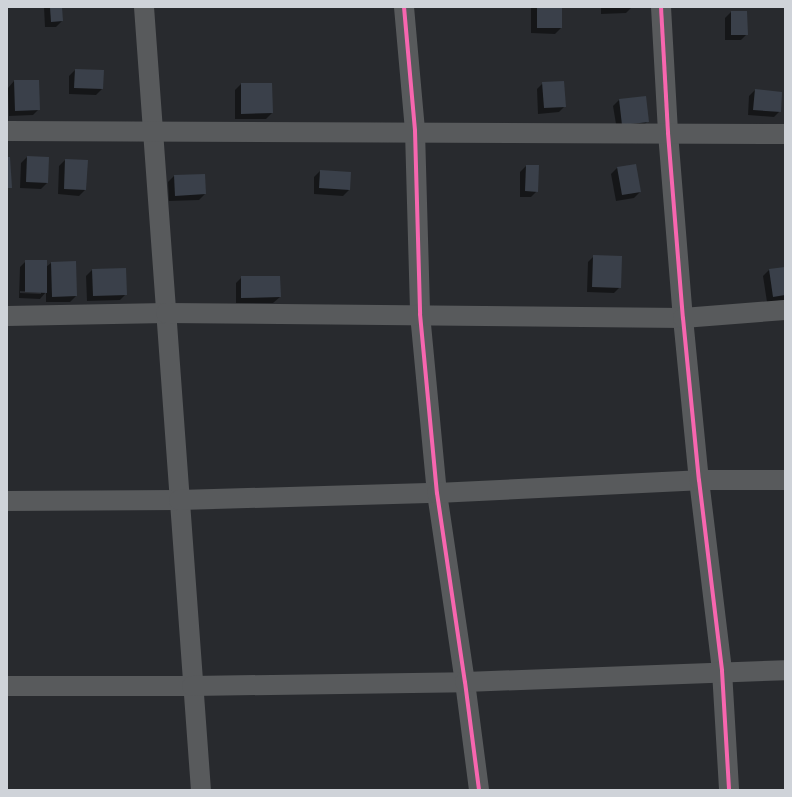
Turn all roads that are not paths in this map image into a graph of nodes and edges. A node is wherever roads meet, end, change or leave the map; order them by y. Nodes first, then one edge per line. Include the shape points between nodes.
1 (144, 7) edge
2 (404, 7) edge
3 (661, 7) edge
4 (7, 131) edge
5 (414, 132) junction
6 (153, 133) junction
7 (668, 133) junction
8 (785, 134) edge
9 (785, 310) edge
10 (166, 313) junction
11 (420, 314) junction
12 (7, 316) edge
13 (683, 318) junction
14 (699, 480) junction
15 (785, 480) edge
16 (437, 493) junction
17 (179, 500) junction
18 (7, 502) edge
19 (785, 670) edge
20 (722, 671) junction
21 (466, 682) junction
22 (7, 686) edge
23 (192, 686) junction
24 (201, 790) edge
25 (479, 790) edge
26 (729, 790) edge

1 - 6 street
2 - 5 street
3 - 7 street
4 - 6 street
5 - 6 street
5 - 7 street
5 - 11 street
6 - 10 street
7 - 8 street
7 - 13 street
9 - 13 street
10 - 11 street
10 - 12 street
10 - 17 street
11 - 13 street
11 - 16 street
13 - 14 street
14 - 15 street
14 - 16 street
14 - 20 street
16 - 17 street
16 - 21 street
17 - 18 street
17 - 23 street
19 - 20 street
20 - 21 street
20 - 26 street
21 - 23 street
21 - 25 street
22 - 23 street
23 - 24 street

